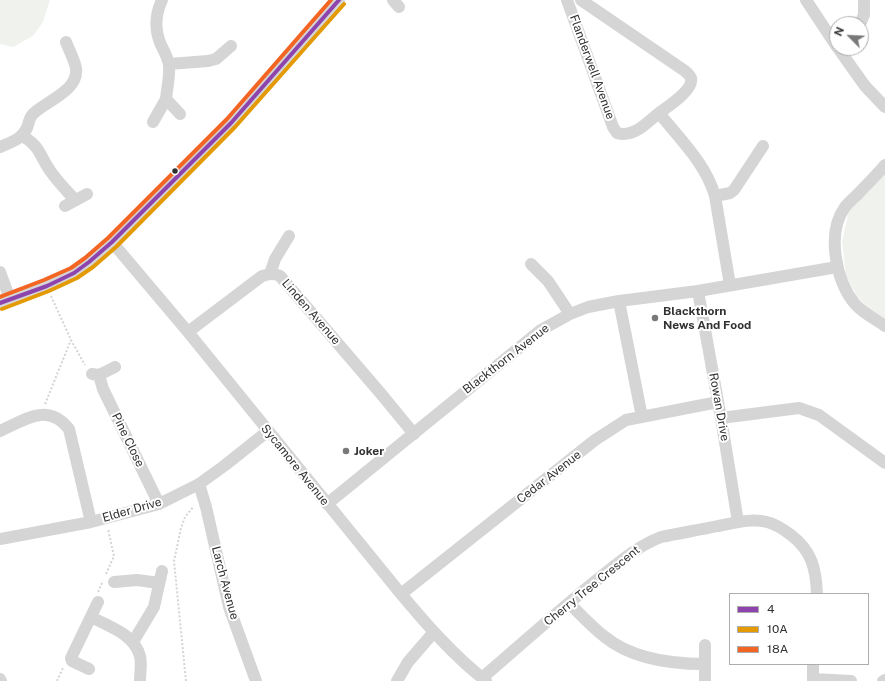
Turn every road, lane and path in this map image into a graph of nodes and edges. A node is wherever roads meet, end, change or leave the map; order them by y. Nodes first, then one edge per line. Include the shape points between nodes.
1 (162, 0) edge
2 (339, 0) edge
3 (567, 0) edge
4 (581, 0) edge
5 (806, 0) edge
6 (864, 0) edge
7 (864, 16) edge
8 (829, 34) edge
9 (66, 42) dead end
10 (231, 46) dead end
11 (844, 56) edge
12 (169, 64) junction
13 (166, 99) junction
14 (885, 107) edge
15 (659, 113) junction
16 (180, 114) dead end
17 (153, 122) dead end
18 (22, 136) junction
19 (763, 146) dead end
20 (0, 147) edge
21 (885, 165) edge
22 (87, 194) dead end
23 (715, 196) junction
24 (289, 236) dead end
25 (112, 242) junction
26 (531, 264) dead end
27 (837, 266) junction
28 (0, 272) edge
29 (270, 274) junction
30 (730, 285) junction
31 (46, 286) junction
32 (698, 291) junction
33 (5, 301) edge
34 (618, 301) junction
35 (570, 314) junction
36 (885, 326) edge
37 (188, 332) junction
38 (71, 340) junction
39 (115, 367) dead end
40 (96, 374) junction
41 (718, 402) junction
42 (41, 415) junction
43 (642, 417) junction
44 (722, 418) junction
45 (0, 431) edge
46 (268, 431) junction
47 (414, 434) junction
48 (885, 463) edge
49 (201, 489) junction
50 (159, 504) junction
51 (327, 504) junction
52 (105, 518) junction
53 (91, 522) junction
54 (738, 522) junction
55 (0, 539) edge
56 (162, 571) dead end
57 (114, 582) dead end
58 (159, 583) junction
59 (817, 593) edge
60 (401, 594) junction
61 (98, 602) joint
62 (568, 603) junction
63 (91, 617) junction
64 (434, 632) junction
65 (133, 642) junction
66 (705, 646) dead end
67 (705, 664) junction
68 (813, 665) edge
69 (88, 669) dead end
70 (484, 679) edge
71 (813, 680) edge
72 (140, 681) edge
73 (186, 681) edge
74 (256, 681) edge
75 (397, 681) edge
76 (705, 681) edge
77 (850, 681) edge

1 - 12 street via 155,24
2 - 25 street via 230,123
3 - 15 street, Flanderwell Avenue via 617,133 628,135
4 - 15 street, Flanderwell Avenue via 691,79 686,92
5 - 8 street
6 - 7 street
9 - 18 street via 76,68 75,76 67,89 34,114
10 - 12 street via 208,61
11 - 14 street via 865,86
12 - 13 street
13 - 16 street
13 - 17 street
15 - 23 street via 704,169
18 - 20 street
18 - 22 street via 31,141 70,203
19 - 23 street via 734,190
21 - 27 street via 840,215 836,238
23 - 30 street
24 - 29 street via 275,259
25 - 31 street via 75,272
25 - 37 street, Sycamore Avenue
26 - 35 street via 548,281
27 - 30 street, Blackthorn Avenue
27 - 36 street via 848,295 856,305
28 - 33 street
29 - 37 street, Linden Avenue via 262,276
29 - 47 street, Linden Avenue via 280,276
30 - 32 street, Blackthorn Avenue
31 - 33 street
31 - 38 path
32 - 34 street, Blackthorn Avenue
32 - 41 street, Rowan Drive
34 - 35 street, Blackthorn Avenue via 588,307
34 - 43 street
35 - 47 street, Blackthorn Avenue via 541,330
37 - 46 street, Sycamore Avenue
38 - 40 path via 86,365
38 - 42 path
39 - 40 street
40 - 50 street, Pine Close
41 - 43 street, Cedar Avenue
41 - 44 street, Rowan Drive
42 - 45 street
42 - 53 street via 54,416 69,429
43 - 60 street, Cedar Avenue via 626,420 595,440
44 - 48 street via 799,408 819,415
44 - 54 street, Rowan Drive
46 - 49 street, Elder Drive via 224,466
46 - 51 street, Sycamore Avenue
47 - 51 street, Blackthorn Avenue
49 - 50 street, Elder Drive
49 - 73 path via 185,517 174,561
49 - 74 street, Larch Avenue via 229,607
50 - 52 street, Elder Drive
51 - 60 street, Sycamore Avenue
52 - 53 street, Elder Drive
52 - 61 path via 114,556 95,597
53 - 55 street, Elder Drive
54 - 59 street, Cherry Tree Crescent via 767,522 779,526 798,540 812,560
54 - 62 street, Cherry Tree Crescent via 661,537 648,542
56 - 58 street
57 - 58 street via 137,580
58 - 65 street via 154,607
60 - 64 street, Sycamore Avenue
61 - 63 street
62 - 67 street via 605,637 630,652 658,660
62 - 70 street, Cherry Tree Crescent
63 - 65 street via 122,632
63 - 69 street via 71,658
64 - 70 street, Sycamore Avenue
64 - 75 street via 408,662
65 - 72 street via 140,658
66 - 67 street
67 - 76 street
68 - 71 street
71 - 77 street

